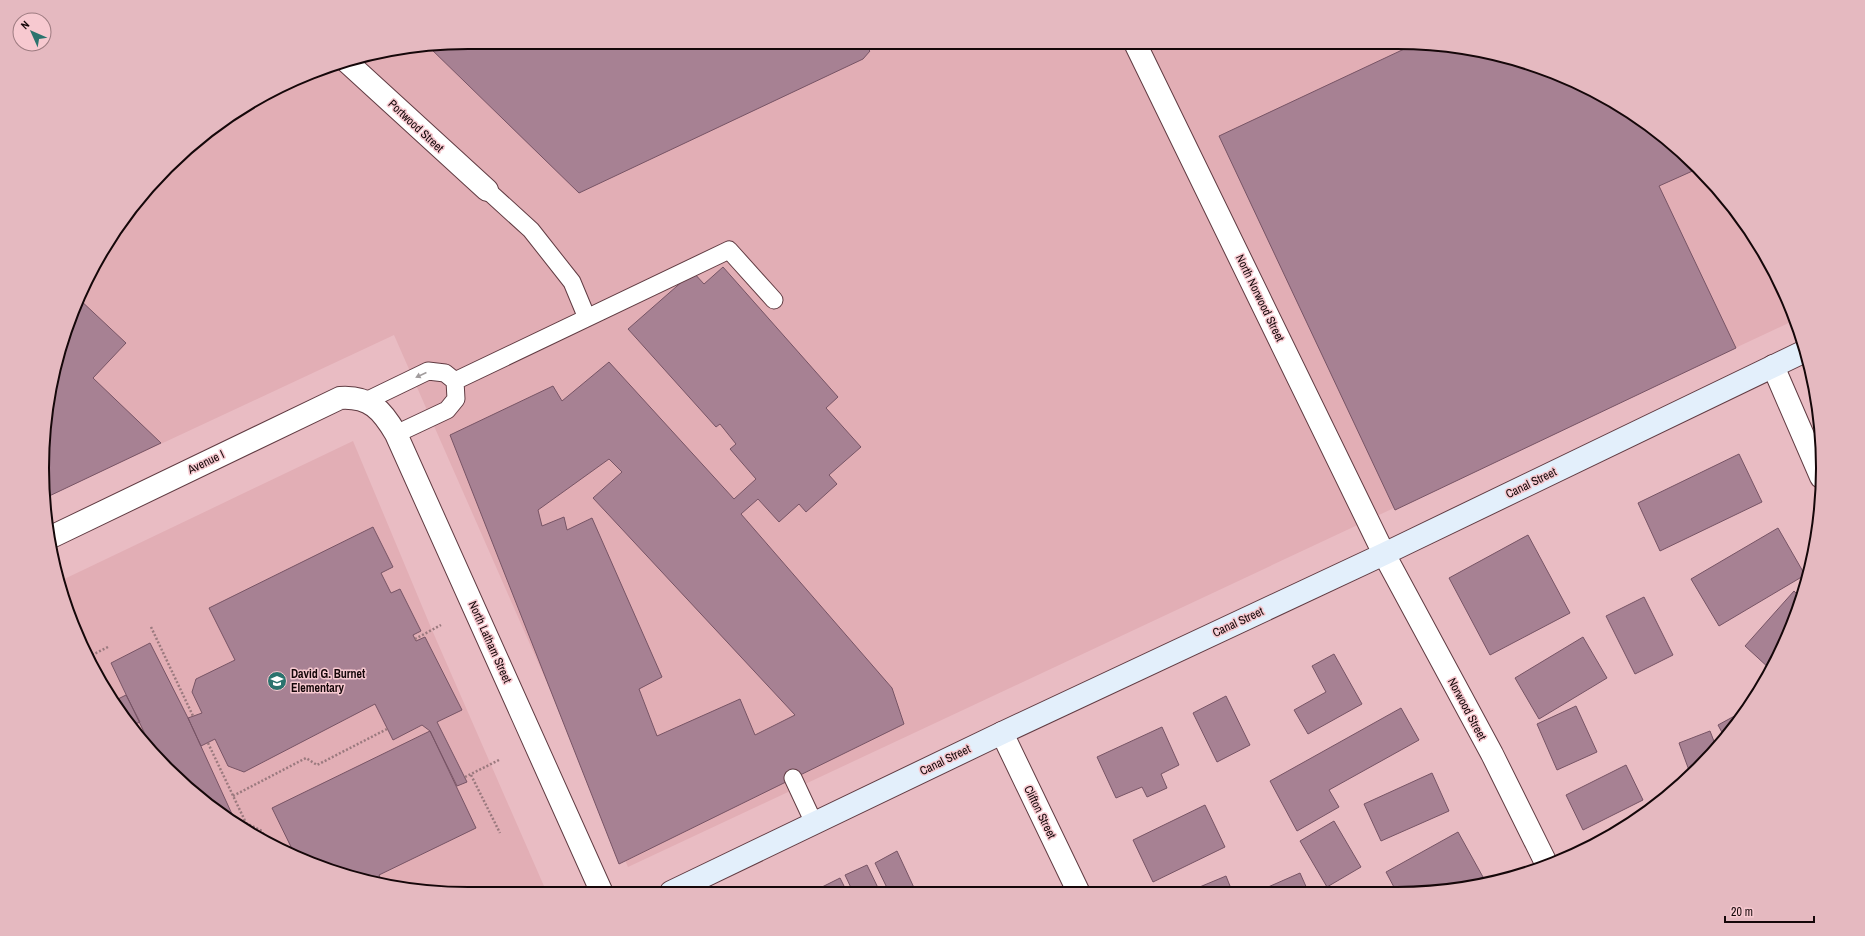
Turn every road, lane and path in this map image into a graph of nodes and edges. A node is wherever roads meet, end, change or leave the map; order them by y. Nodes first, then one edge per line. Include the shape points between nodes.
1 (1138, 49) edge
2 (351, 66) edge
3 (487, 190) joint
4 (774, 300) dead end
5 (587, 318) junction
6 (1800, 353) edge
7 (1773, 366) junction
8 (456, 381) junction
9 (366, 401) junction
10 (396, 434) junction
11 (1816, 463) edge
12 (55, 535) edge
13 (1384, 554) junction
14 (441, 625) dead end
15 (151, 627) dead end
16 (415, 638) dead end
17 (108, 647) dead end
18 (93, 655) edge
19 (193, 716) dead end
20 (387, 729) dead end
21 (1002, 733) junction
22 (208, 743) dead end
23 (499, 760) dead end
24 (471, 775) junction
25 (465, 777) dead end
26 (793, 778) dead end
27 (233, 796) junction
28 (814, 823) junction
29 (500, 833) dead end
30 (263, 834) edge
31 (1545, 860) edge
32 (599, 887) edge
33 (681, 887) edge
34 (1076, 887) edge

1 - 13 street, North Norwood Street
2 - 3 street, Portwood Street
3 - 5 lane via 531,230 572,282
4 - 5 lane via 729,250
5 - 8 lane
6 - 7 street, Canal Street
7 - 11 street
7 - 13 street, Canal Street
8 -> 9 lane via 445,373 428,371
8 - 10 lane via 456,399 447,410
9 - 10 street, North Latham Street via 385,414
9 - 12 street, Avenue I via 354,397 340,398
10 - 32 street, North Latham Street
13 - 21 street, Canal Street
13 - 31 street, Norwood Street via 1492,754
14 - 16 path
15 - 19 path
17 - 18 path
20 - 27 path via 317,765 306,758
21 - 28 street, Canal Street
21 - 34 street, Clifton Street
22 - 27 path
23 - 24 path
24 - 25 path
24 - 29 path
26 - 28 lane
27 - 30 path via 246,823
28 - 33 street, Canal Street

